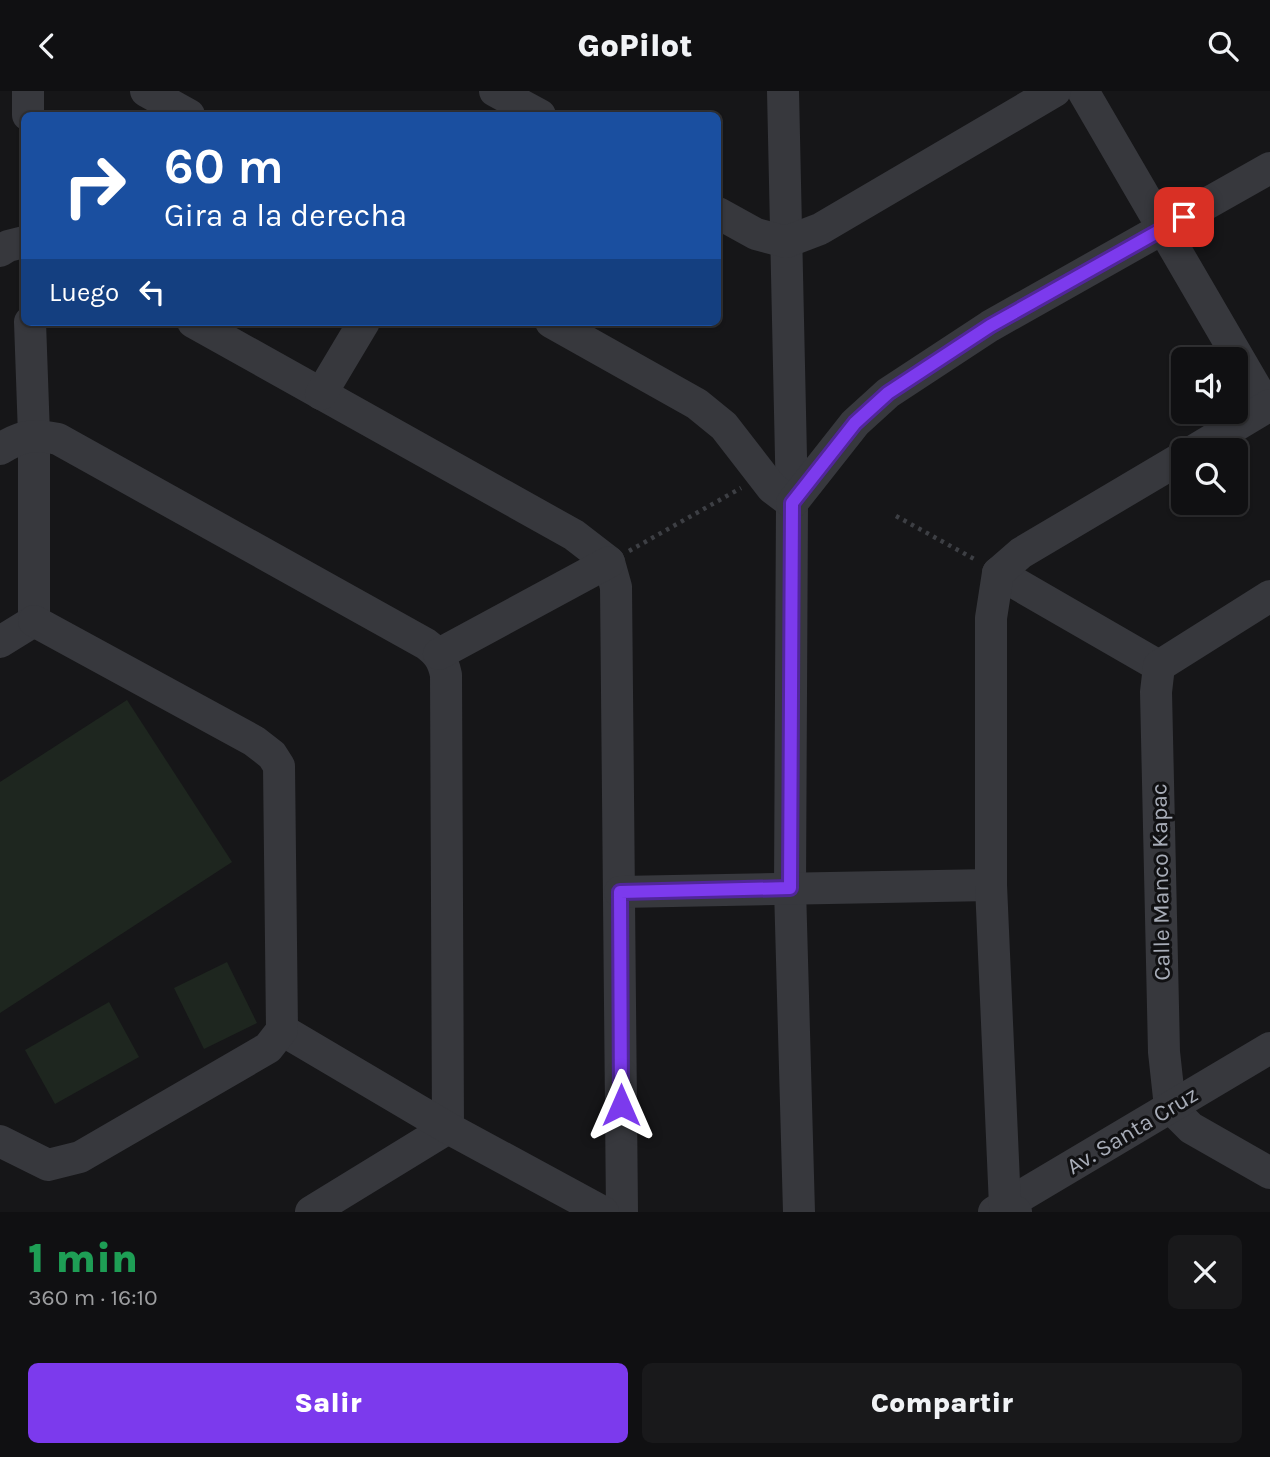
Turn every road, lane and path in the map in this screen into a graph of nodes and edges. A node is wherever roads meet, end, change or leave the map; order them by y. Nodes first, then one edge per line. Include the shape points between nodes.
1 (28, 91) edge
2 (146, 91) edge
3 (494, 91) edge
4 (783, 91) edge
5 (1055, 91) edge
6 (1083, 91) edge
7 (28, 112) edge
8 (184, 112) edge
9 (483, 112) edge
10 (534, 112) edge
11 (1270, 168) edge
12 (721, 215) edge
13 (1162, 230) junction
14 (786, 242) junction
15 (21, 243) edge
16 (0, 251) edge
17 (30, 326) edge
18 (200, 326) edge
19 (362, 326) edge
20 (558, 326) edge
21 (321, 394) junction
22 (1268, 406) edge
23 (34, 435) junction
24 (1215, 438) edge
25 (0, 449) edge
26 (1171, 464) edge
27 (762, 475) junction
28 (792, 503) junction
29 (896, 516) dead end
30 (609, 562) junction
31 (998, 573) junction
32 (1270, 596) edge
33 (34, 621) junction
34 (0, 642) edge
35 (439, 654) junction
36 (1159, 666) junction
37 (991, 885) junction
38 (790, 888) junction
39 (620, 892) junction
40 (282, 1030) junction
41 (1270, 1048) edge
42 (1170, 1107) junction
43 (448, 1128) junction
44 (0, 1142) edge
45 (1270, 1173) edge
46 (1005, 1210) edge
47 (311, 1212) edge
48 (603, 1212) edge
49 (622, 1212) edge
50 (799, 1212) edge

1 - 7 street
2 - 8 street
3 - 9 street
3 - 10 street
4 - 14 street
5 - 14 street via 820,229
6 - 13 street
11 - 13 street
12 - 14 street via 756,234
13 - 22 street
13 - 28 street via 990,326 888,393 855,423
14 - 28 street
15 - 16 street
17 - 23 street
18 - 21 street
19 - 21 street
20 - 27 street via 697,404 723,426
21 - 30 street via 574,535
22 - 24 street
23 - 25 street
23 - 33 street
23 - 35 street via 58,439
26 - 31 street via 1021,553
27 - 28 street
27 - 30 path
28 - 38 street
29 - 31 path
30 - 35 street
30 - 39 street via 616,587
31 - 36 street
31 - 37 street via 990,618
32 - 36 street
33 - 34 street
33 - 40 street via 254,741 279,766
35 - 43 street via 446,675
36 - 42 street, Calle Manco Kapac via 1164,1052
37 - 38 street
37 - 46 street
38 - 39 street
38 - 50 street
39 - 49 street
40 - 43 street
40 - 44 street via 268,1048 80,1157 48,1165
41 - 42 street, Av. Santa Cruz
42 - 45 street via 1191,1128
42 - 46 street, Av. Santa Cruz
43 - 47 street
43 - 48 street

